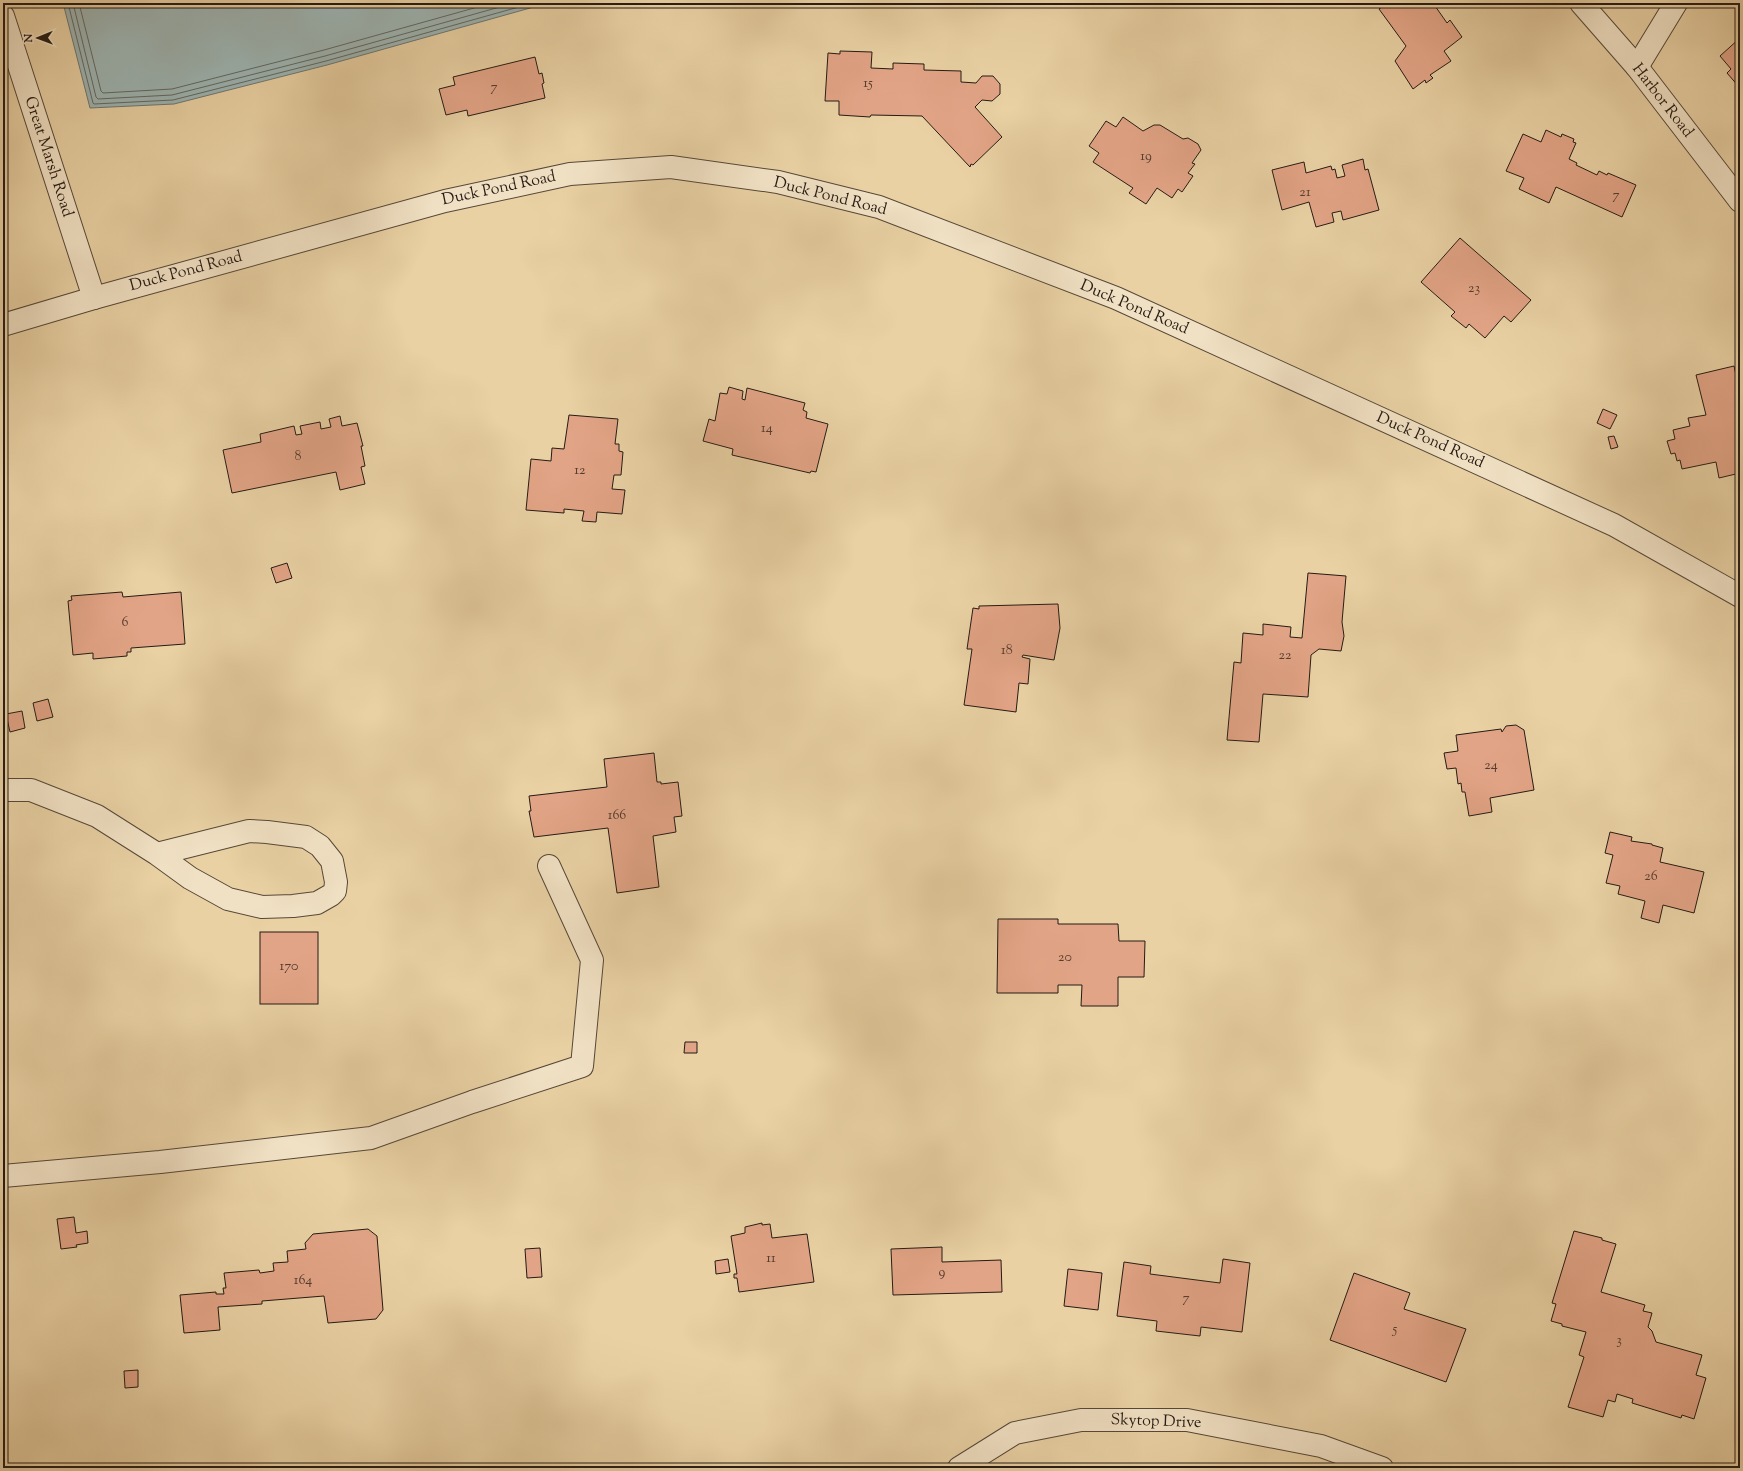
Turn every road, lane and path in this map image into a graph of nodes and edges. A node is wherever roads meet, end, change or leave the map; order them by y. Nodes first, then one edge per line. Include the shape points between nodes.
1 (1581, 3) edge
2 (1676, 3) edge
3 (3, 16) edge
4 (1637, 67) junction
5 (1740, 201) edge
6 (94, 298) junction
7 (3, 325) edge
8 (1740, 596) edge
9 (3, 790) edge
10 (157, 854) junction
11 (549, 866) dead end
12 (3, 1176) edge
13 (959, 1468) edge
14 (1382, 1468) edge

1 - 4 street, Harbor Road
2 - 4 street
3 - 6 street, Great Marsh Road
4 - 5 street, Harbor Road
6 - 7 street, Duck Pond Road
6 - 8 street, Duck Pond Road via 445,201 570,174 671,167 778,182 879,208 1116,298 1614,525
9 - 10 street via 30,790 97,816
10 - 10 street via 190,878 228,899 262,907 318,903 326,900 335,891 332,861 320,846 306,837 249,832
11 - 12 street via 592,960 582,1066 371,1138 160,1162
13 - 14 street, Skytop Drive via 1015,1433 1081,1420 1187,1420 1321,1446

